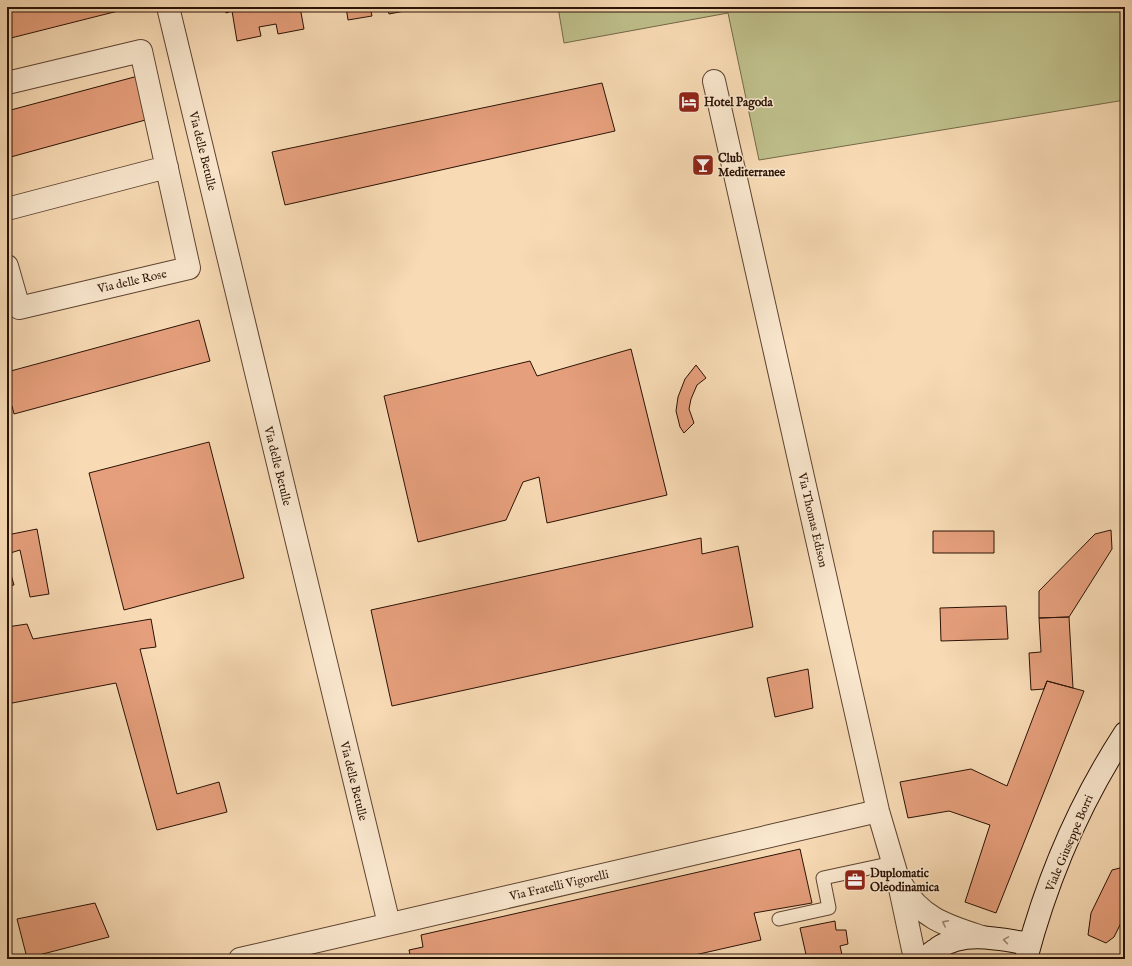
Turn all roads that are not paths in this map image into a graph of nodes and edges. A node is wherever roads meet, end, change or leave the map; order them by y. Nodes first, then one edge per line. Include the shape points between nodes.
1 (168, 7) edge
2 (714, 81) dead end
3 (7, 83) edge
4 (167, 168) junction
5 (7, 209) edge
6 (7, 266) edge
7 (1125, 734) edge
8 (878, 811) junction
9 (895, 871) junction
10 (779, 919) dead end
11 (389, 924) junction
12 (982, 937) junction
13 (1028, 952) edge
14 (240, 959) edge
15 (915, 959) edge
16 (927, 959) edge

1 - 11 street, Via delle Betulle
2 - 8 street, Via Thomas Edison
3 - 4 street, Via delle Rose via 141,51
4 - 5 street
4 - 6 street, Via delle Rose via 189,268 19,308
7 - 13 street, Viale Giuseppe Borri via 1093,786 1076,820 1042,904
8 - 9 street, Via Thomas Edison
8 - 11 street, Via Fratelli Vigorelli
9 - 10 lane via 823,878 829,908
12 -> 9 street via 948,926 926,913 910,900
9 - 15 street, Via Thomas Edison
11 - 14 street, Via Fratelli Vigorelli
13 -> 12 street
12 - 16 street via 948,942 928,955

